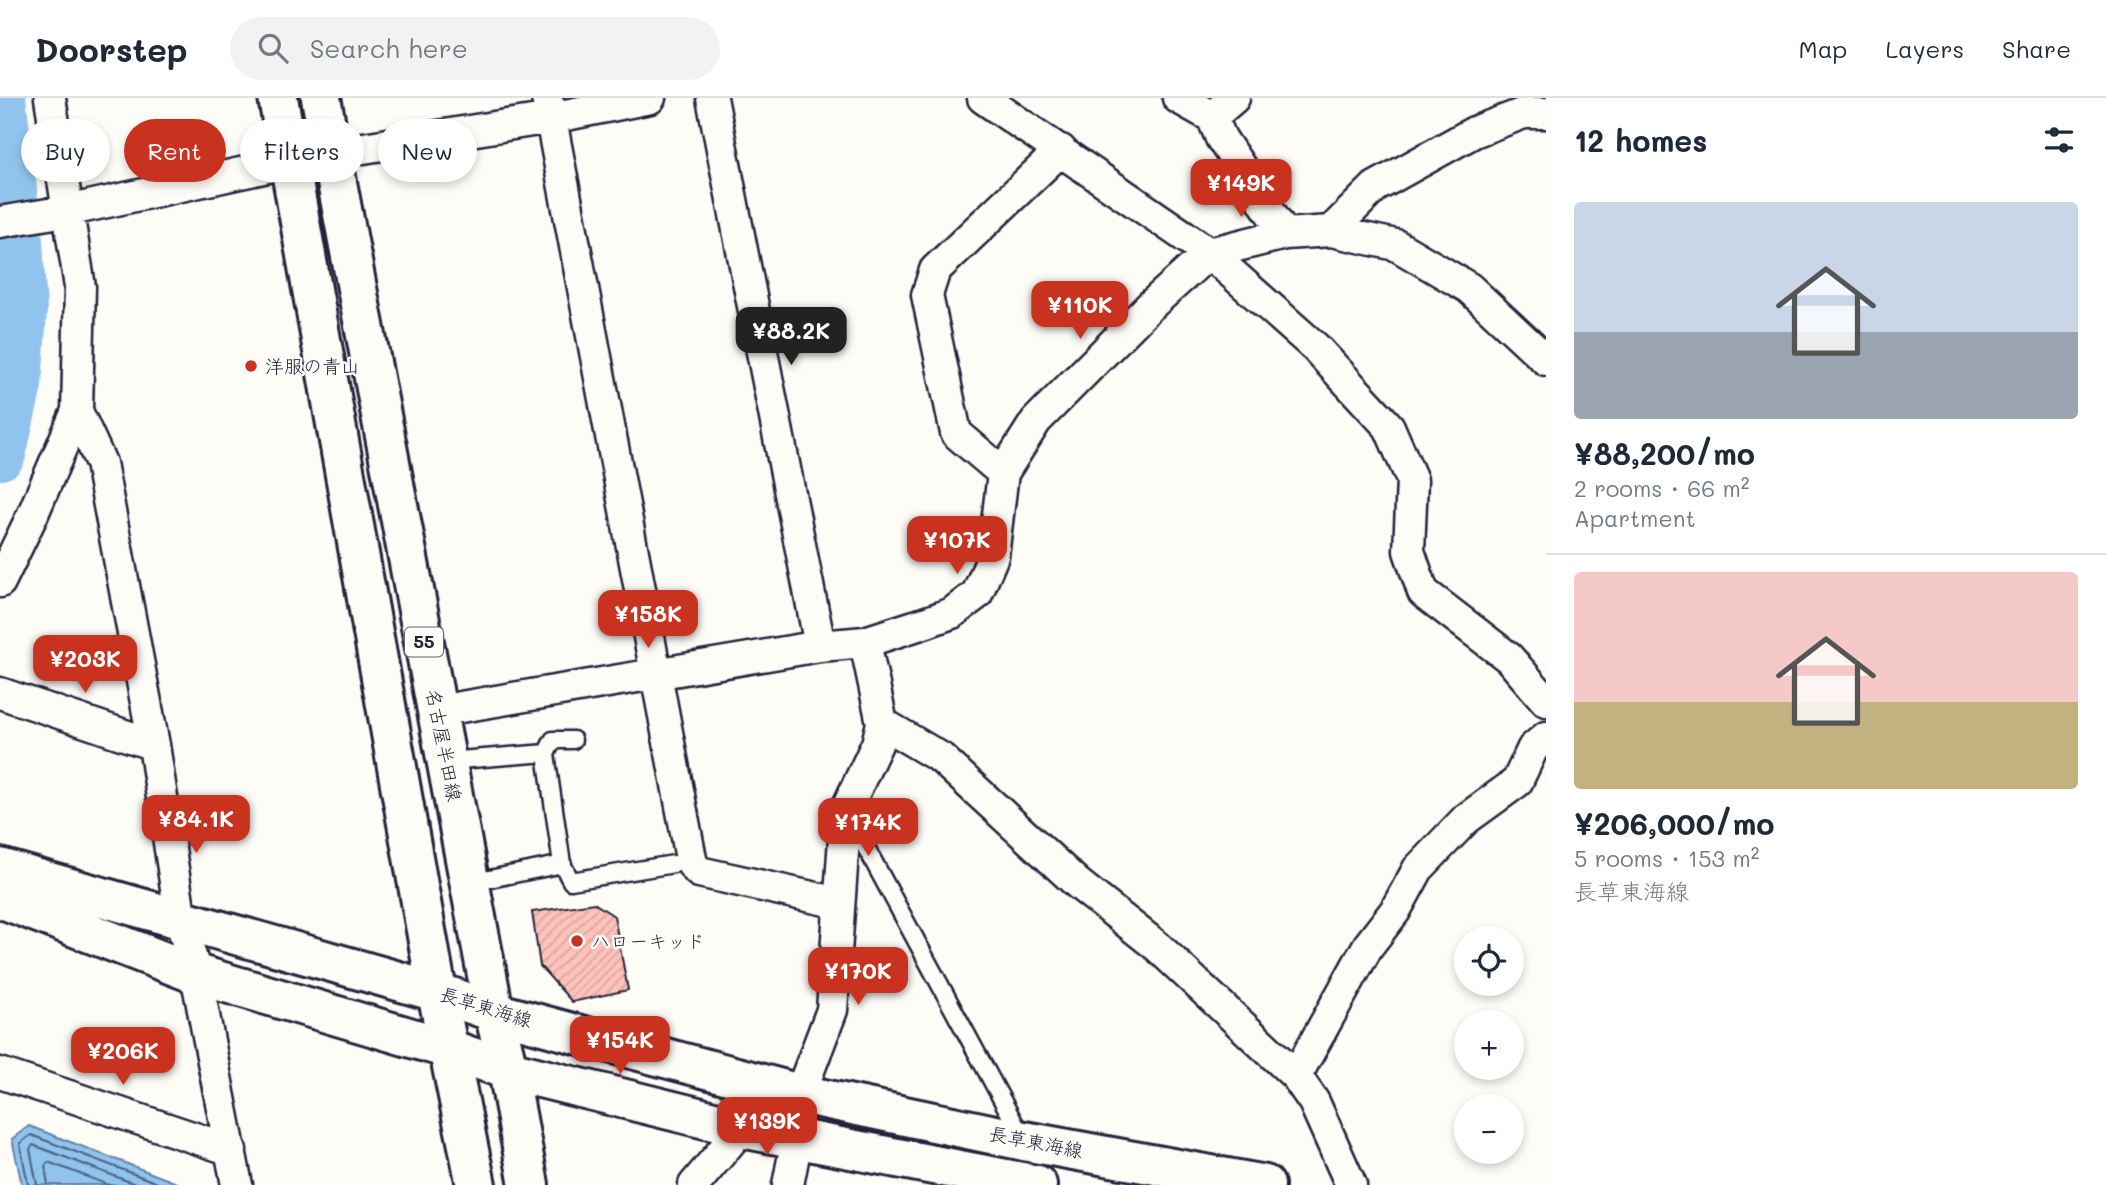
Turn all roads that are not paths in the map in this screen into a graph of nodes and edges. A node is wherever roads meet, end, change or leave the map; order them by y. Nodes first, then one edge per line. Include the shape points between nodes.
1 (50, 98) edge
2 (278, 98) edge
3 (321, 98) edge
4 (650, 98) edge
5 (712, 98) edge
6 (983, 98) edge
7 (1178, 98) edge
8 (1234, 98) edge
9 (549, 108) edge
10 (1546, 113) edge
11 (1212, 117) junction
12 (282, 119) edge
13 (325, 119) edge
14 (364, 146) edge
15 (1061, 150) junction
16 (240, 174) edge
17 (294, 182) edge
18 (337, 182) edge
19 (54, 213) junction
20 (0, 222) edge
21 (1331, 231) junction
22 (1285, 234) junction
23 (1209, 253) junction
24 (1546, 360) edge
25 (77, 411) junction
26 (1003, 472) junction
27 (0, 582) edge
28 (865, 642) junction
29 (820, 646) junction
30 (656, 674) junction
31 (0, 692) edge
32 (1546, 701) edge
33 (437, 711) junction
34 (882, 723) junction
35 (1546, 737) edge
36 (573, 740) dead end
37 (154, 745) junction
38 (546, 753) dead end
39 (447, 761) dead end
40 (846, 810) junction
41 (563, 864) junction
42 (674, 864) dead end
43 (0, 868) edge
44 (470, 883) dead end
45 (0, 898) edge
46 (839, 903) junction
47 (181, 920) junction
48 (196, 974) junction
49 (437, 992) junction
50 (494, 1012) junction
51 (449, 1049) junction
52 (508, 1070) junction
53 (0, 1073) edge
54 (1296, 1076) junction
55 (800, 1094) junction
56 (742, 1128) junction
57 (797, 1139) junction
58 (1024, 1141) junction
59 (230, 1150) junction
60 (237, 1185) edge
61 (476, 1185) edge
62 (529, 1185) edge
63 (694, 1185) edge
64 (788, 1185) edge
65 (1037, 1185) edge
66 (1265, 1185) edge
67 (1351, 1185) edge

1 - 19 street
2 - 12 main road, 55
3 - 13 main road, 名古屋半田線 / 55
4 - 9 street
5 - 29 street
6 - 15 street
7 - 11 street
8 - 11 street
9 - 14 street
9 - 30 street
10 - 21 street via 1524,113 1474,132 1375,187
11 - 22 street
15 - 23 street
15 - 26 street via 936,270 927,295 956,433
16 - 19 street
17 - 49 main road, 55
18 - 33 main road, 名古屋半田線 / 55
19 - 20 street
19 - 25 street via 80,287
21 - 22 street
21 - 24 street via 1396,245 1469,288
22 - 23 street
23 - 26 street via 1036,421
23 - 32 street via 1315,347 1389,427 1412,480 1409,551 1423,592 1509,659
25 - 27 street
25 - 37 street via 101,463
26 - 28 street via 993,556 977,594 952,613
28 - 29 street
28 - 34 street
29 - 30 street
30 - 33 street
30 - 46 street via 692,864 699,872
31 - 37 street
33 - 50 main road, 名古屋半田線 / 55
34 - 40 street
34 - 54 street via 941,758 1077,883 1158,947
35 - 54 street via 1533,748 1517,782 1466,819 1418,869 1395,911 1368,946
36 - 41 lane via 552,740 546,754
37 - 47 street
38 - 39 lane
40 - 46 street
40 - 58 lane
41 - 42 lane via 571,881
41 - 44 lane
43 - 47 main road, 長草東海線
45 - 48 main road
46 - 55 street via 832,1010
47 - 48 street
47 - 49 main road, 長草東海線
48 - 51 main road
48 - 59 street
49 - 50 main road, 長草東海線
49 - 51 main road, 55
50 - 52 main road, 名古屋半田線 / 55
50 - 55 main road, 長草東海線
51 - 52 main road
51 - 61 main road, 55
52 - 56 main road
52 - 62 main road, 名古屋半田線 / 55
53 - 59 street
54 - 67 street via 1314,1102
55 - 58 main road, 長草東海線
56 - 57 main road
56 - 63 street
57 - 64 street
57 - 65 main road
58 - 66 main road, 長草東海線
59 - 60 street

